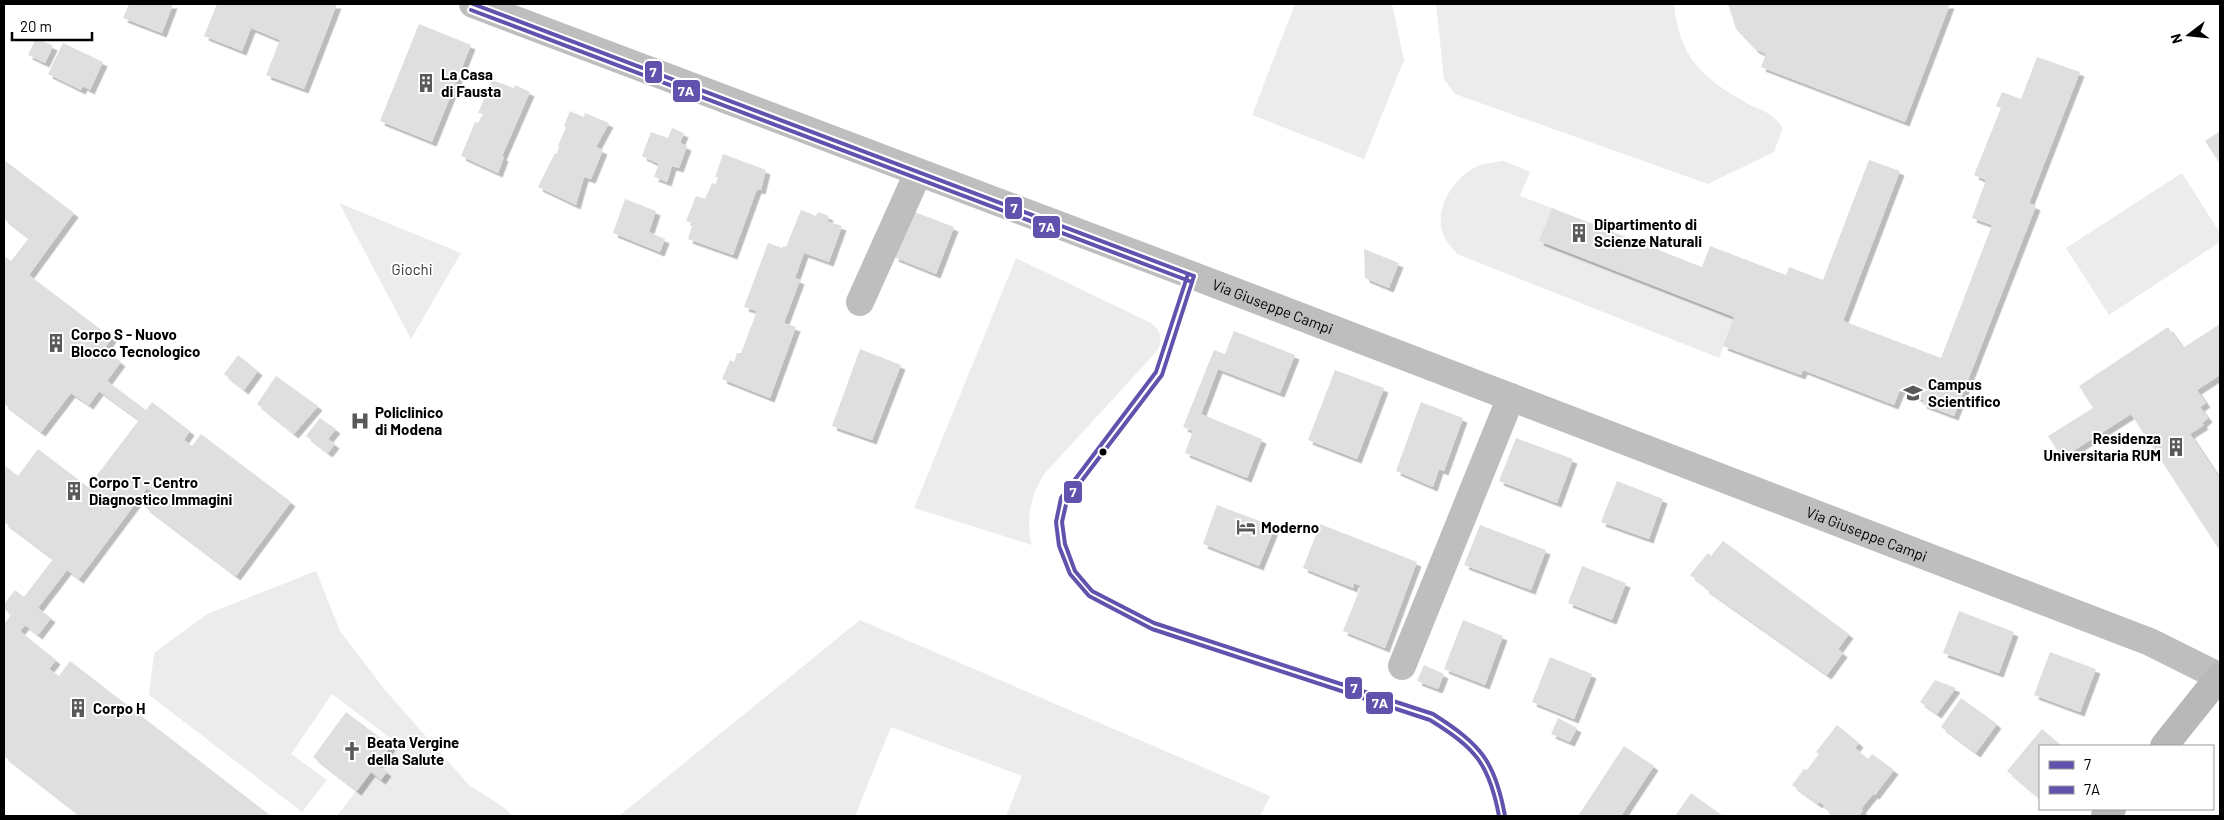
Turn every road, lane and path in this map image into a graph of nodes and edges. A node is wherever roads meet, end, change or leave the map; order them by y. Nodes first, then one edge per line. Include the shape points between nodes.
1 (473, 4) edge
2 (918, 173) junction
3 (860, 302) dead end
4 (1511, 397) junction
5 (1402, 666) dead end
6 (2220, 677) edge
7 (2165, 745) edge

1 - 2 street, Via Giuseppe Campi
2 - 3 street
2 - 4 street, Via Giuseppe Campi
4 - 5 street
4 - 6 street, Via Giuseppe Campi via 2150,642
6 - 7 main road

